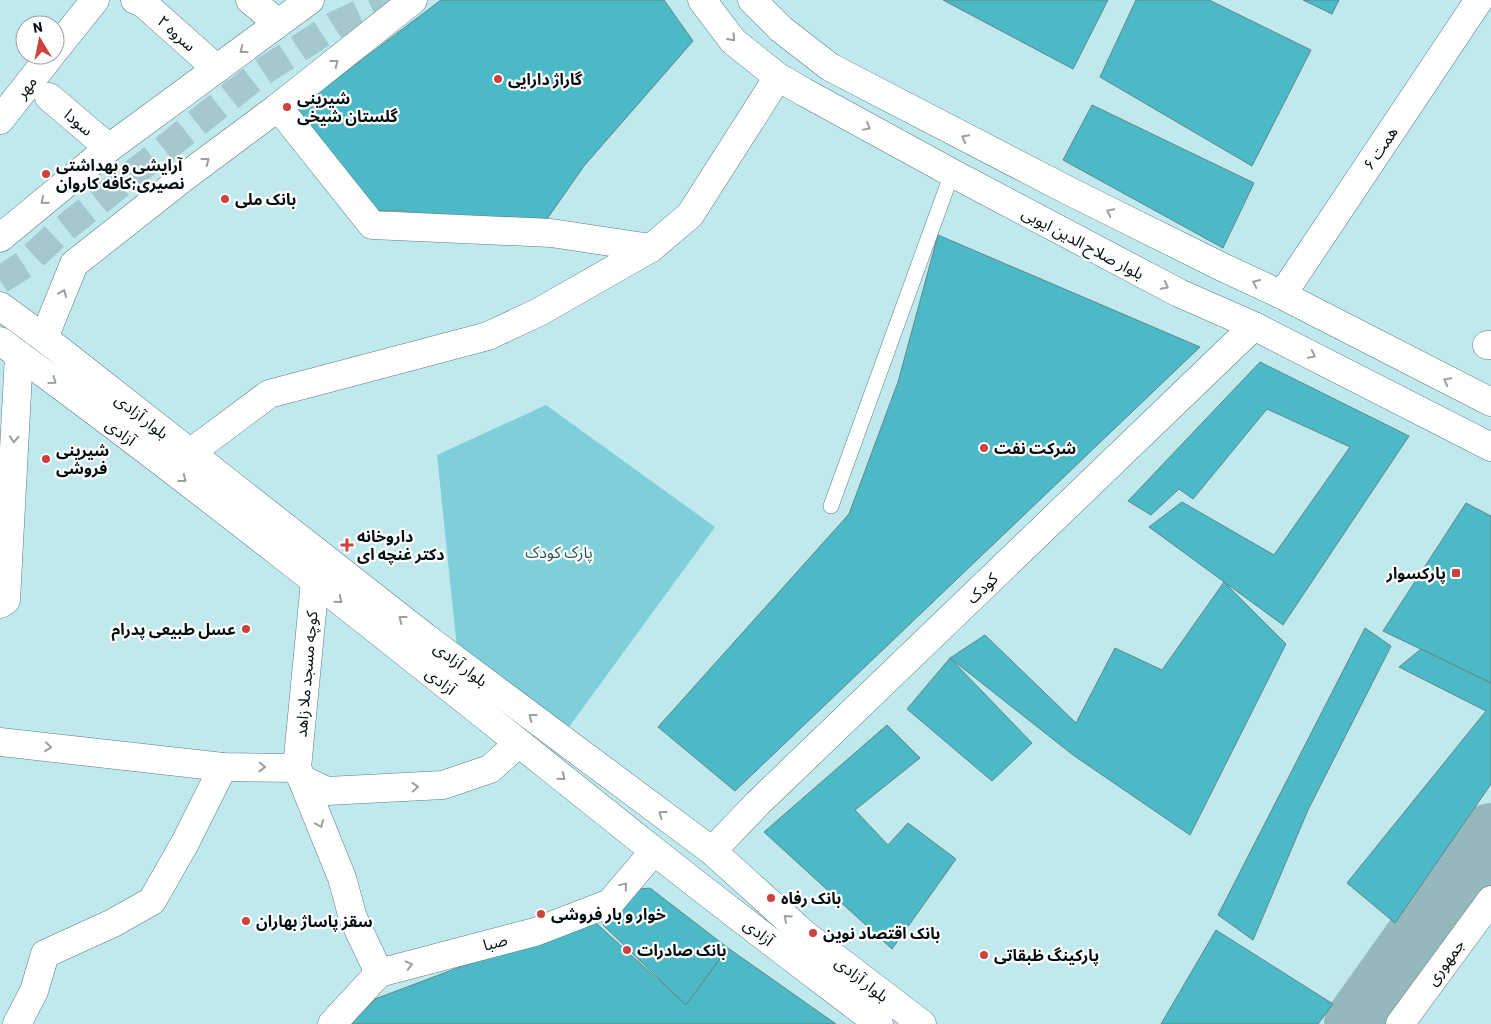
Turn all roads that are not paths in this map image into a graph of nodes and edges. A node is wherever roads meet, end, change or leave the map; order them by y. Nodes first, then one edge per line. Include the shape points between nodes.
1 (95, 0) edge
2 (135, 0) edge
3 (250, 0) edge
4 (310, 0) edge
5 (413, 0) edge
6 (702, 0) edge
7 (752, 0) edge
8 (1479, 0) edge
9 (278, 23) junction
10 (65, 38) edge
11 (43, 65) edge
12 (217, 70) junction
13 (778, 77) junction
14 (49, 97) dead end
15 (277, 108) junction
16 (0, 120) edge
17 (110, 148) junction
18 (952, 173) junction
19 (0, 238) edge
20 (651, 248) junction
21 (1282, 295) junction
22 (0, 306) edge
23 (1254, 326) junction
24 (44, 338) junction
25 (9, 348) edge
26 (1491, 402) edge
27 (1491, 447) edge
28 (193, 456) junction
29 (831, 506) dead end
30 (315, 580) junction
31 (0, 604) edge
32 (0, 742) edge
33 (519, 743) junction
34 (223, 767) junction
35 (300, 773) junction
36 (654, 851) junction
37 (712, 851) junction
38 (1491, 900) edge
39 (379, 972) junction
40 (17, 1024) edge
41 (332, 1024) edge
42 (878, 1024) edge
43 (922, 1024) edge
44 (1400, 1024) edge

1 - 10 main road
2 - 12 main road, سروه ۲ via 143,3
3 - 9 main road
4 - 9 main road
15 -> 5 main road
6 -> 13 main road, بلوار صلاح الدین ایوبی via 733,41
21 -> 7 main road via 1078,196 830,67 781,29
8 - 21 main road, همت ۶
9 -> 12 main road
11 - 16 main road, مهر
12 - 17 main road
13 -> 18 main road, بلوار صلاح الدین ایوبی
13 - 20 main road via 690,215
14 - 17 main road, سودا
15 - 20 main road via 372,225 551,233
24 -> 15 main road via 74,264
17 -> 19 main road
18 -> 23 main road, بلوار صلاح الدین ایوبی via 1179,293
18 - 29 lane
20 - 28 main road via 539,312 488,336 269,394 198,447
26 -> 21 main road
22 - 24 main road, بلوار آزادی
23 -> 27 main road, بلوار صلاح الدین ایوبی
23 - 37 main road, کودک
24 - 28 main road, بلوار آزادی
25 -> 30 main road, آزادی
25 -> 31 main road via 6,600
37 -> 28 main road, بلوار آزادی via 433,643
30 -> 33 main road, آزادی
30 - 35 main road, کوچه مسجد ملا زاهد
32 -> 34 main road
35 -> 33 main road via 327,791 443,785 490,769
33 -> 36 main road, آزادی
34 -> 35 main road
34 - 40 main road via 152,901 45,954 34,992
35 -> 39 main road via 342,878 353,918
39 -> 36 main road, صبا via 535,932 610,903
36 - 42 main road, آزادی
43 -> 37 main road, بلوار آزادی via 804,934
38 - 44 main road, جمهوری
39 - 41 main road

